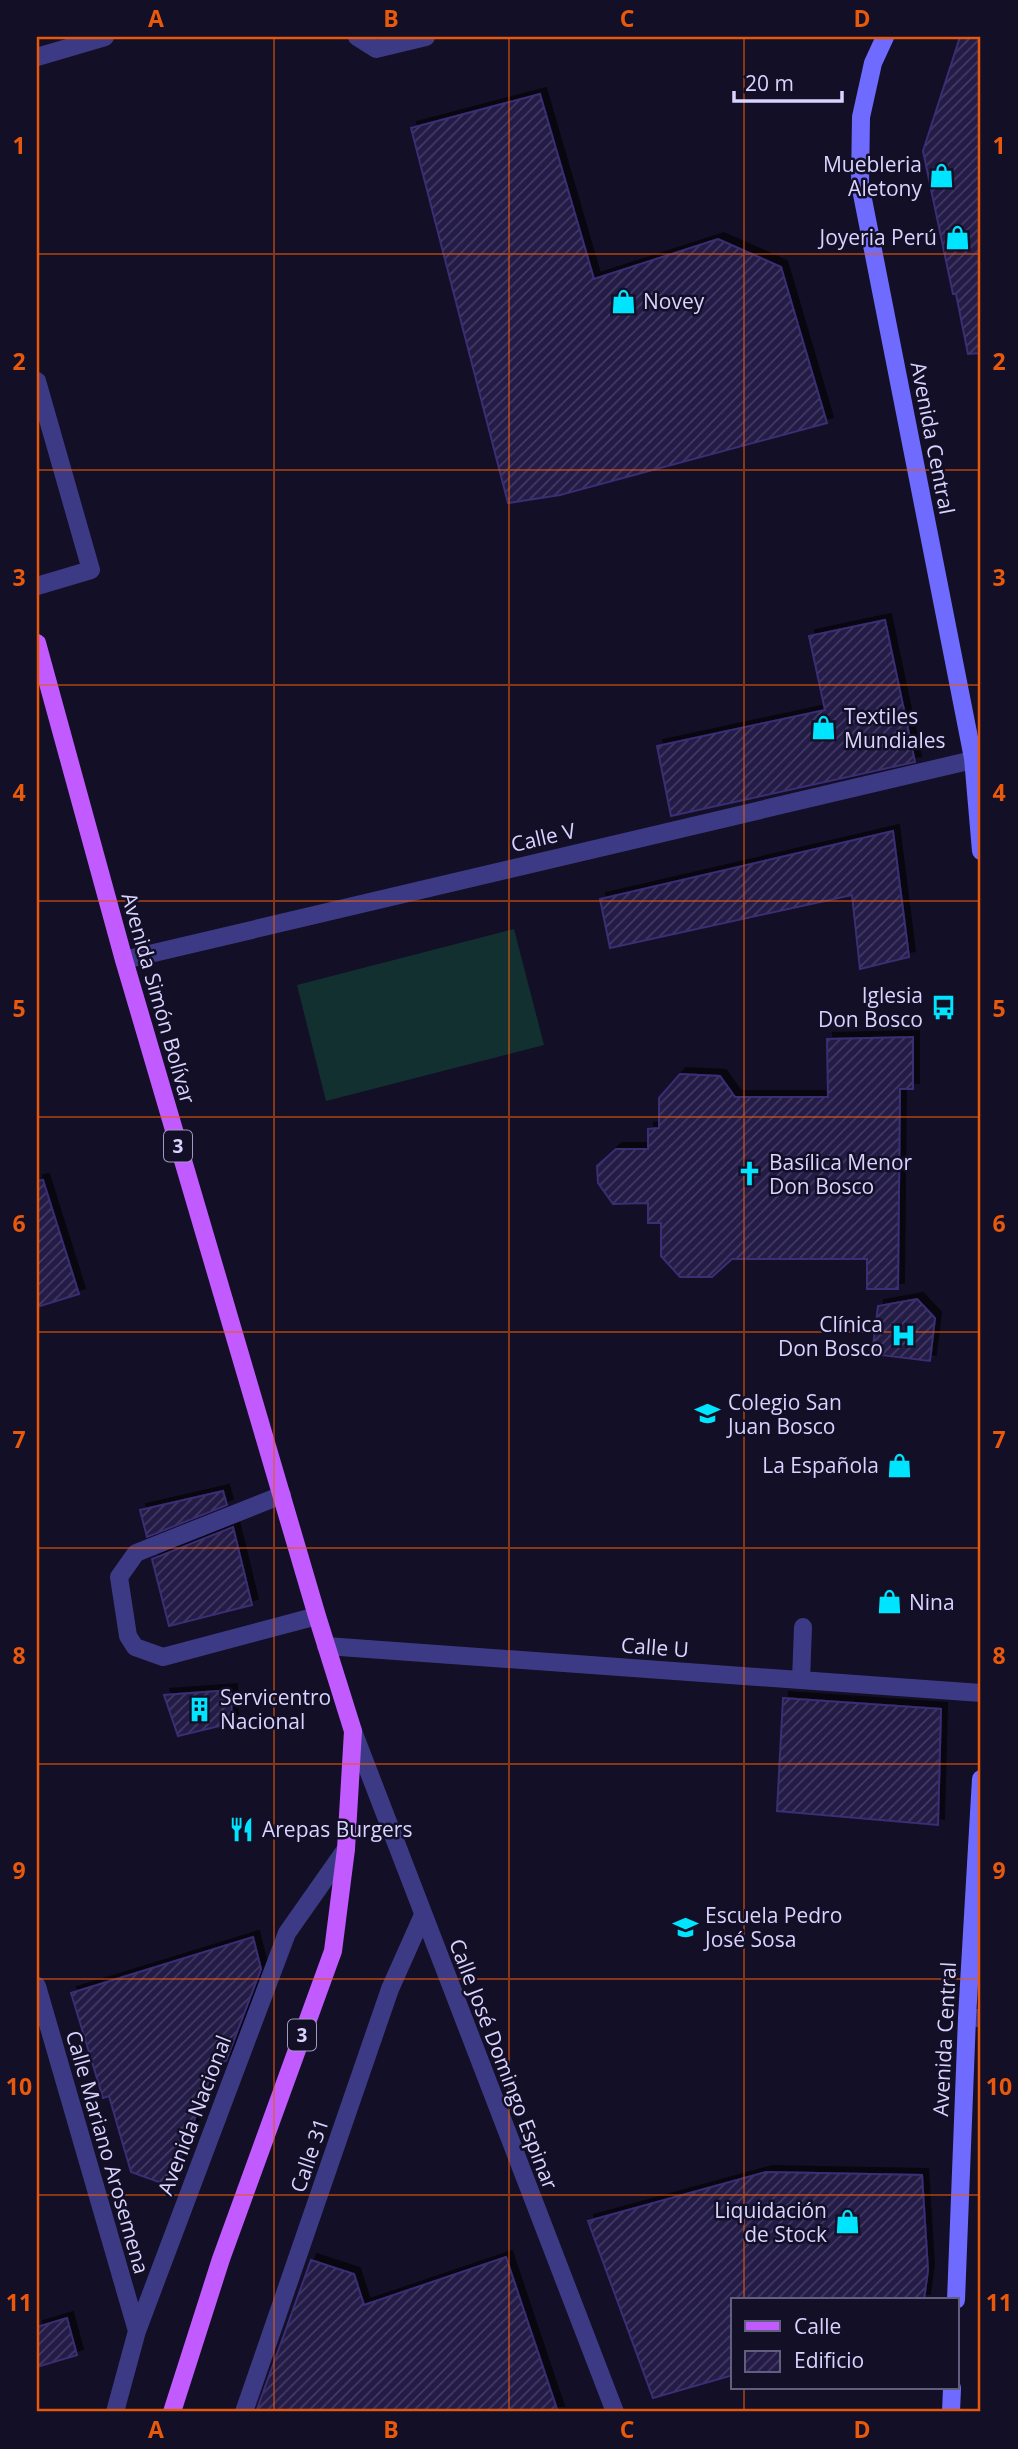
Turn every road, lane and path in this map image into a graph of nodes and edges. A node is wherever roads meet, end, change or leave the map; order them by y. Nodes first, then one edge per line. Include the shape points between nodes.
1 (105, 37) edge
2 (357, 37) edge
3 (426, 37) edge
4 (885, 37) edge
5 (37, 57) edge
6 (37, 381) edge
7 (37, 586) edge
8 (37, 643) edge
9 (977, 758) edge
10 (981, 851) edge
11 (124, 960) junction
12 (282, 1495) junction
13 (317, 1616) junction
14 (803, 1627) dead end
15 (326, 1646) junction
16 (801, 1680) junction
17 (981, 1693) edge
18 (354, 1731) junction
19 (981, 1779) edge
20 (346, 1849) junction
21 (423, 1915) junction
22 (37, 1986) edge
23 (974, 2018) edge
24 (956, 2298) edge
25 (136, 2331) junction
26 (952, 2390) edge
27 (115, 2412) edge
28 (172, 2412) edge
29 (244, 2412) edge
30 (615, 2412) edge
31 (951, 2412) edge

1 - 5 street
2 - 3 street via 376,49
4 - 9 main road, Avenida Central via 873,63 860,117 860,184
6 - 7 street via 91,570
8 - 11 main road, Avenida Simón Bolívar / 3
9 - 10 main road, Avenida Central
9 - 11 street, Calle V
11 - 12 main road, Avenida Simón Bolívar / 3
12 - 13 main road, Avenida Simón Bolívar / 3
12 - 13 street via 136,1553 119,1577 128,1636 135,1647 163,1657
13 - 15 main road, Avenida Simón Bolívar / 3
14 - 16 street
15 - 16 street, Calle U
15 - 18 main road, 3
16 - 17 street, Calle U
18 - 20 main road, 3
18 - 21 street, Calle José Domingo Espinar
19 - 23 main road, Avenida Central
20 - 25 street, Avenida Nacional via 287,1933
20 - 28 main road, 3 via 333,1951 221,2259
21 - 29 street, Calle 31 via 390,1989
21 - 30 street, Calle José Domingo Espinar
22 - 25 street, Calle Mariano Arosemena
23 - 24 main road, Avenida Central
25 - 27 street, Avenida Nacional
26 - 31 main road

